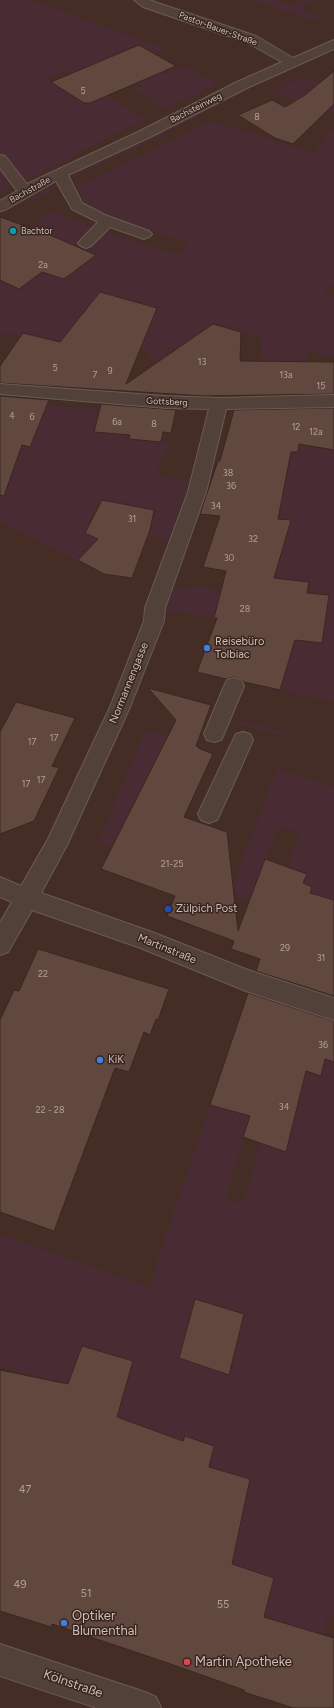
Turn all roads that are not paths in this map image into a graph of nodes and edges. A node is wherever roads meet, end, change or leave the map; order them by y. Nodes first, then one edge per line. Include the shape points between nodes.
1 (140, 0) edge
2 (334, 44) edge
3 (293, 63) junction
4 (0, 159) edge
5 (60, 174) junction
6 (25, 191) junction
7 (0, 207) edge
8 (107, 221) junction
9 (144, 234) dead end
10 (86, 243) dead end
11 (0, 389) edge
12 (334, 401) edge
13 (219, 404) junction
14 (234, 686) dead end
15 (214, 734) dead end
16 (243, 740) dead end
17 (209, 814) dead end
18 (0, 887) edge
19 (27, 898) junction
20 (0, 945) edge
21 (334, 1009) edge
22 (0, 1660) edge
23 (145, 1708) edge

1 - 3 street, Pastor-Bauer-Straße via 251,39
2 - 3 street, Bachsteinweg
3 - 5 street, Bachsteinweg
4 - 6 street
5 - 6 street, Bachstraße
5 - 8 street via 77,206
6 - 7 street, Bachstraße
8 - 9 street
8 - 10 street
11 - 13 street, Gottsberg
12 - 13 street, Gottsberg
13 - 19 street, Normannengasse via 197,492 155,608 154,621 115,719 56,846
14 - 15 street
16 - 17 street
18 - 19 street, Martinstraße
19 - 20 street, Normannengasse
19 - 21 street, Martinstraße via 130,934 246,980
22 - 23 street, Kölnstraße

